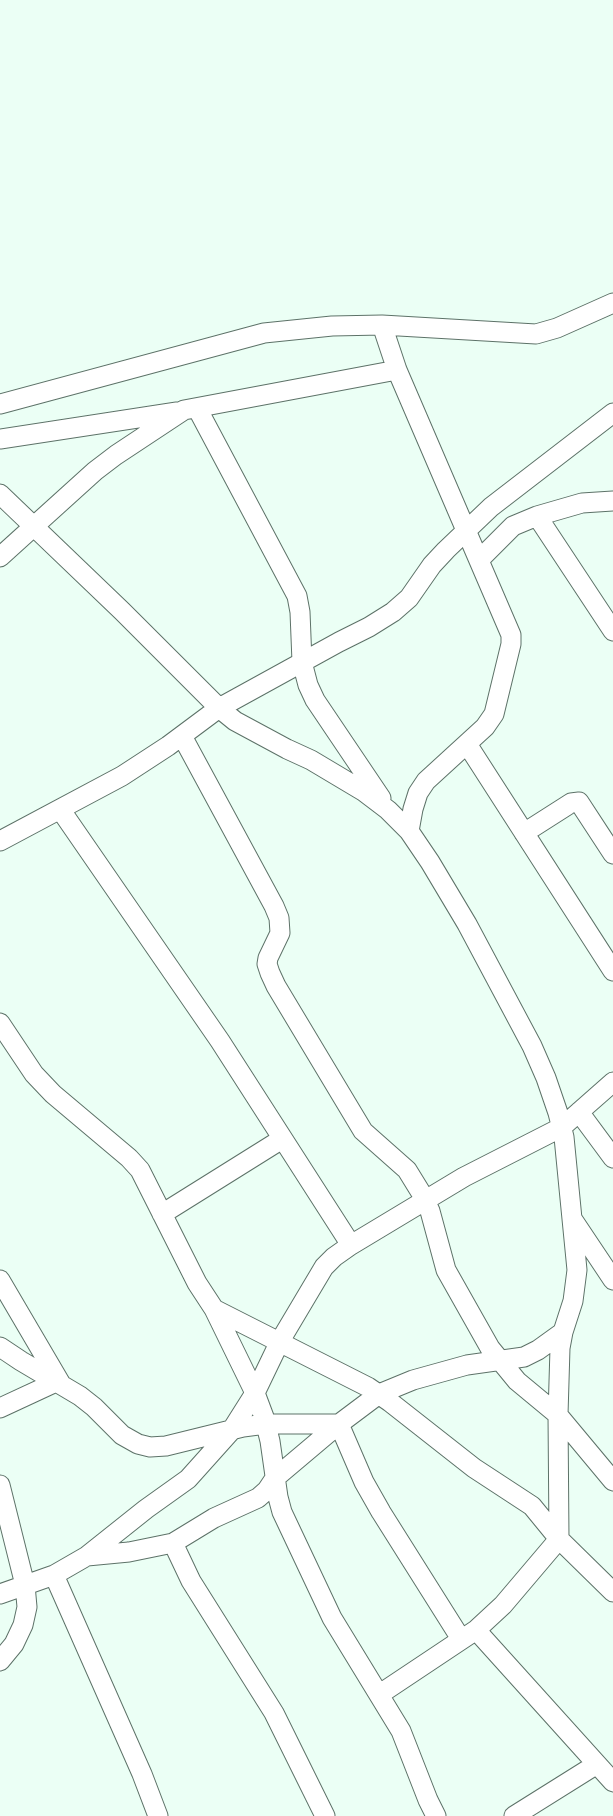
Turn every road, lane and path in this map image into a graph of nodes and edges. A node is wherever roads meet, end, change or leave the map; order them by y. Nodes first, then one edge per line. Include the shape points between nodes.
1 (613, 303) edge
2 (382, 325) junction
3 (397, 370) junction
4 (0, 404) edge
5 (190, 409) junction
6 (613, 413) edge
7 (0, 439) edge
8 (0, 494) edge
9 (613, 501) edge
10 (537, 516) junction
11 (34, 526) junction
12 (466, 531) junction
13 (0, 557) edge
14 (479, 560) junction
15 (613, 631) edge
16 (302, 662) junction
17 (218, 708) junction
18 (182, 736) junction
19 (467, 744) junction
20 (60, 809) junction
21 (388, 810) junction
22 (409, 831) junction
23 (524, 833) junction
24 (0, 841) edge
25 (613, 854) edge
26 (613, 972) edge
27 (0, 1023) edge
28 (613, 1082) edge
29 (579, 1112) junction
30 (562, 1127) junction
31 (282, 1138) junction
32 (613, 1158) edge
33 (425, 1200) junction
34 (162, 1214) junction
35 (572, 1218) junction
36 (351, 1245) junction
37 (0, 1280) edge
38 (613, 1280) edge
39 (214, 1309) junction
40 (563, 1332) junction
41 (280, 1341) junction
42 (0, 1347) edge
43 (500, 1361) junction
44 (59, 1384) junction
45 (255, 1393) junction
46 (379, 1394) junction
47 (0, 1408) edge
48 (558, 1415) junction
49 (266, 1424) junction
50 (339, 1424) junction
51 (231, 1430) junction
52 (275, 1478) junction
53 (613, 1481) edge
54 (0, 1485) edge
55 (559, 1539) junction
56 (173, 1543) junction
57 (86, 1556) junction
58 (54, 1575) junction
59 (25, 1585) junction
60 (613, 1592) edge
61 (0, 1594) edge
62 (468, 1635) junction
63 (0, 1660) edge
64 (380, 1694) junction
65 (596, 1764) junction
66 (613, 1782) edge
67 (158, 1816) edge
68 (325, 1816) edge
69 (436, 1816) edge
70 (514, 1816) edge

1 - 2 street via 557,328 536,334
2 - 3 street
2 - 4 street via 332,326 264,333
3 - 5 street
3 - 12 street
5 - 7 street
5 - 11 street via 116,455
5 - 16 street via 297,596
6 - 12 street via 491,507
8 - 11 street
9 - 10 street via 582,502
10 - 14 street via 514,526
10 - 15 street
11 - 13 street
11 - 17 street
12 - 14 street
12 - 16 street via 432,565 409,598 393,612
14 - 19 street via 508,624 511,644 494,714 485,727
16 - 17 street
16 - 21 street via 315,700
17 - 18 street
17 - 21 street via 235,721 311,760 363,791
18 - 20 street via 122,776
18 - 33 street via 277,912 280,933 267,964 276,986 363,1131 407,1170
19 - 22 street via 426,781 418,793
19 - 23 street
20 - 24 street
20 - 31 street via 188,992
21 - 22 street
22 - 30 street via 467,924 532,1046 546,1078
23 - 25 street via 571,803 579,802
23 - 26 street
27 - 34 street via 34,1074 53,1094 140,1170
28 - 29 street
29 - 30 street
29 - 32 street
30 - 33 street
30 - 35 street
31 - 34 street
31 - 36 street
33 - 36 street
33 - 43 street via 446,1270
34 - 39 street via 196,1283
35 - 38 street
35 - 40 street via 576,1285
36 - 41 street via 324,1266
37 - 44 street
39 - 41 street
39 - 45 street
40 - 43 street via 524,1357
40 - 48 street via 560,1348
41 - 45 street
41 - 46 street
42 - 44 street
43 - 46 street via 443,1371 412,1380
43 - 48 street via 517,1381
44 - 47 street
44 - 51 street via 94,1407 122,1435 138,1444 150,1447 166,1446
45 - 49 street
45 - 51 street
46 - 50 street
46 - 55 street via 474,1468 532,1506
48 - 53 street
48 - 55 street
49 - 50 street
49 - 51 street
49 - 52 street
50 - 52 street
50 - 62 street via 364,1482 381,1512
51 - 57 street via 188,1479
52 - 56 street via 258,1498 214,1518
52 - 64 street via 282,1512 318,1590 332,1618
54 - 59 street
55 - 60 street
55 - 62 street via 503,1605
56 - 57 street via 129,1552
56 - 68 street via 191,1582 274,1713
57 - 58 street
58 - 59 street
58 - 67 street
59 - 61 street
59 - 63 street via 27,1607 23,1625 14,1644
62 - 64 street
62 - 65 street
64 - 69 street via 401,1731
65 - 66 street
65 - 70 street

